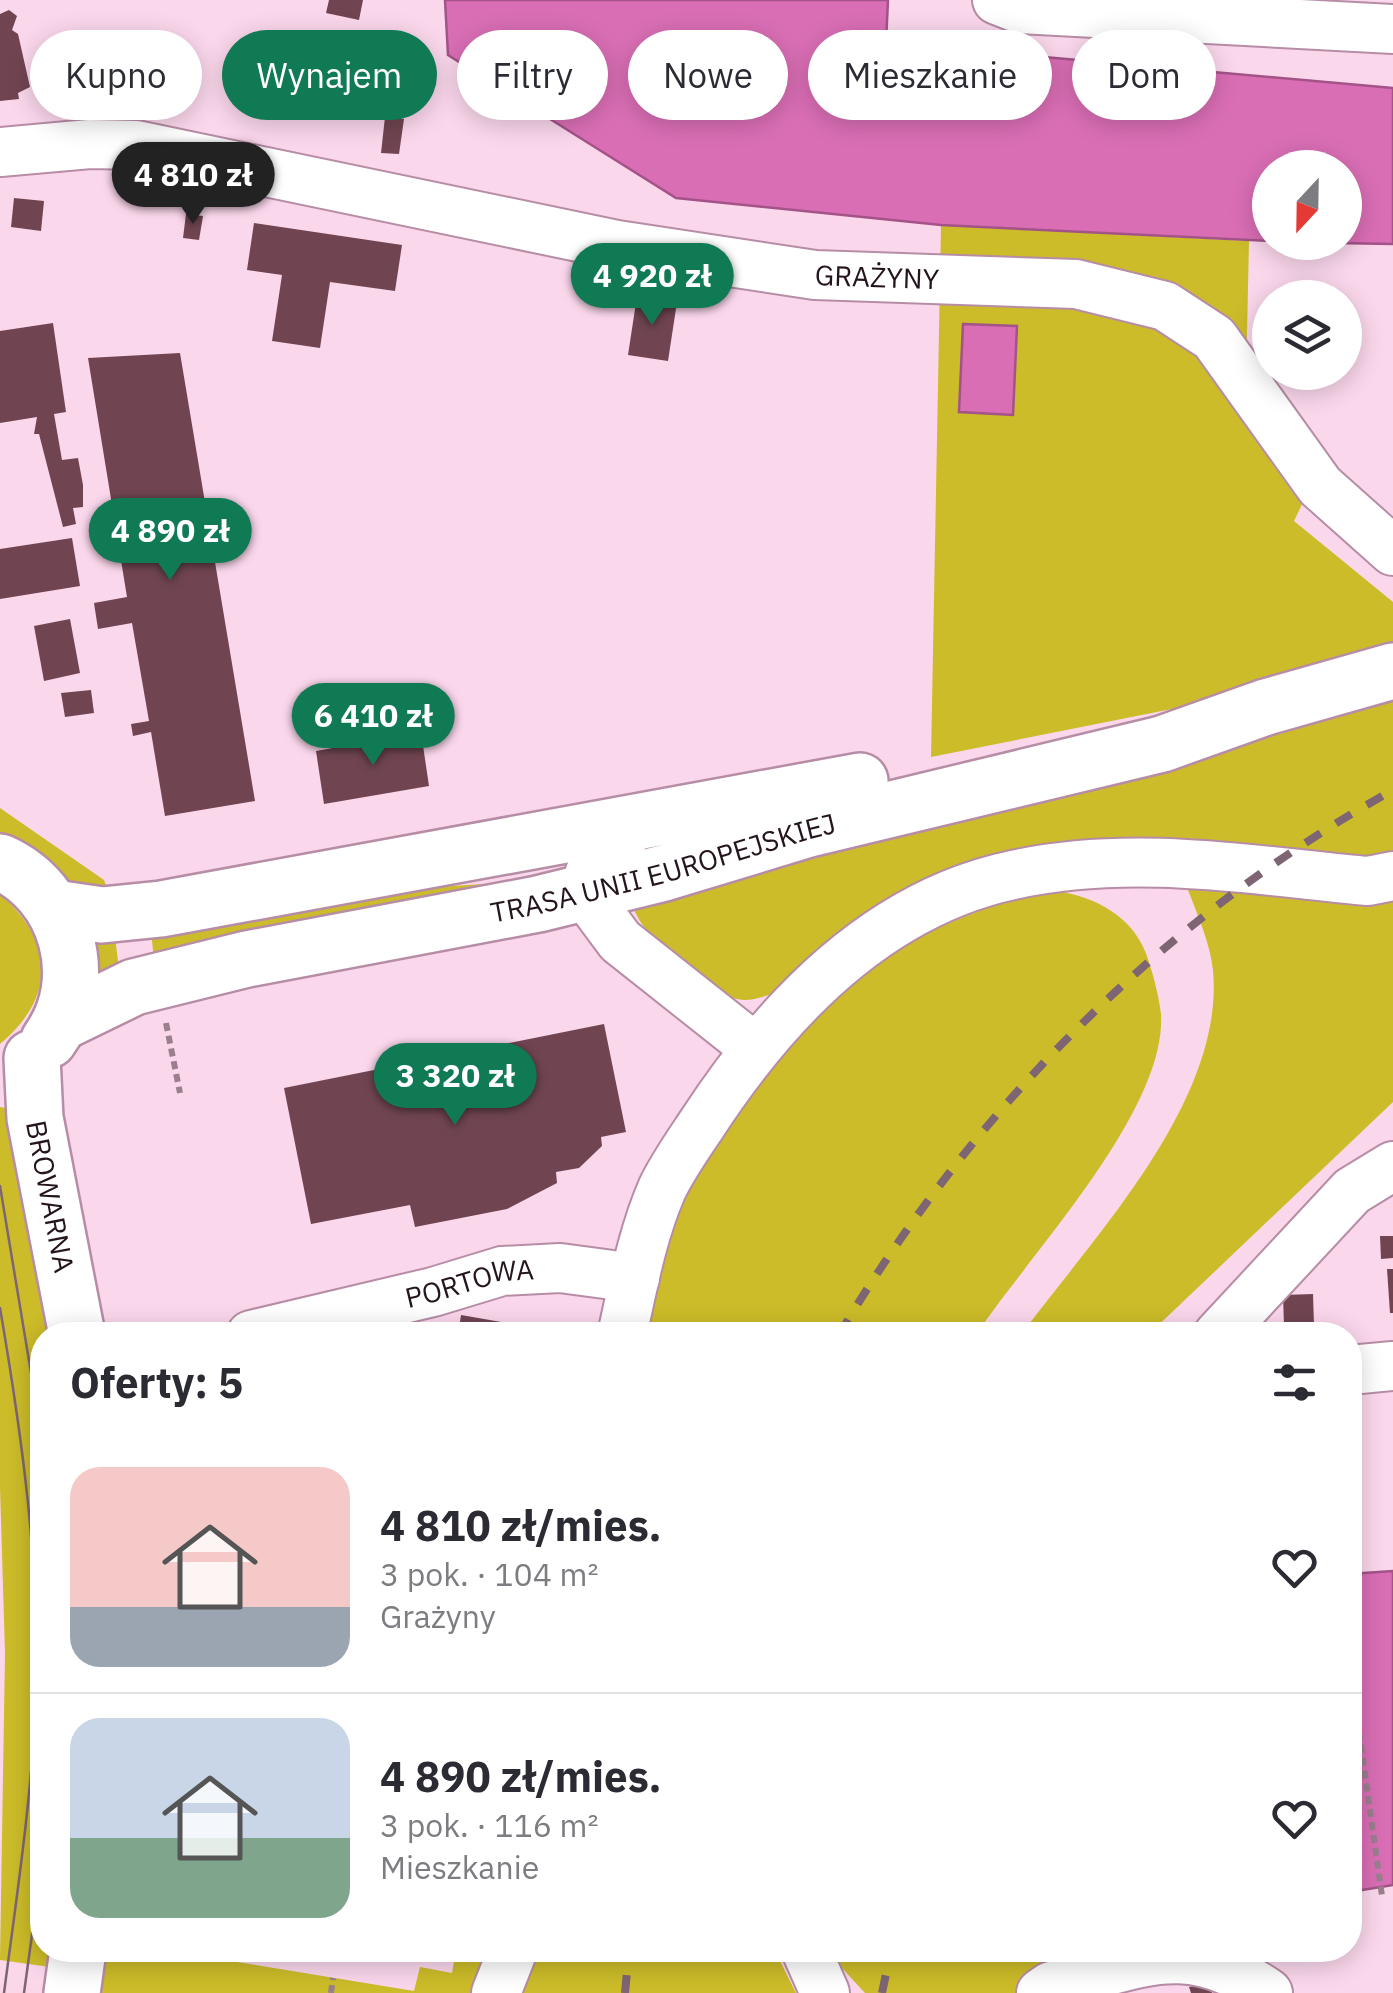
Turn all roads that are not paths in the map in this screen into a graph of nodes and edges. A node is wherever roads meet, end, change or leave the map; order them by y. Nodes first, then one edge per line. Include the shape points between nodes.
1 (998, 0) edge
2 (1393, 29) edge
3 (0, 152) edge
4 (1393, 551) edge
5 (1381, 674) edge
6 (1266, 706) junction
7 (635, 825) junction
8 (0, 862) edge
9 (1393, 876) edge
10 (590, 891) junction
11 (54, 908) junction
12 (755, 1048) junction
13 (31, 1053) edge
14 (1393, 1166) edge
15 (635, 1278) junction
16 (74, 1322) edge
17 (305, 1322) edge
18 (625, 1322) edge
19 (1230, 1322) edge
20 (1393, 1366) edge
21 (1362, 1369) edge
22 (76, 1962) edge
23 (508, 1962) edge
24 (811, 1962) edge
25 (1156, 1962) edge
26 (1211, 1962) edge
27 (72, 1993) edge
28 (496, 1993) edge
29 (825, 1993) edge
30 (1041, 1993) edge
31 (1268, 1993) edge

1 - 2 street via 1020,9
3 - 4 street, GRAŻYNY via 136,146 617,245 815,275 1076,284 1165,306 1214,338 1320,486
5 - 6 main road, TRASA UNII EUROPEJSKIEJ
6 - 7 main road, TRASA UNII EUROPEJSKIEJ
6 - 10 main road, TRASA UNII EUROPEJSKIEJ via 1162,744
7 - 10 street via 594,865
7 - 11 main road, TRASA UNII EUROPEJSKIEJ via 161,909 102,915
8 - 11 main road via 34,884
9 - 12 street via 1368,881 1176,862 1011,875 876,934
10 - 12 street via 620,941
10 - 13 main road, TRASA UNII EUROPEJSKIEJ via 134,987
11 - 13 main road, BROWARNA via 71,979
12 - 15 street via 663,1186
13 - 16 main road, BROWARNA via 35,1118
14 - 19 street via 1352,1190
15 - 17 street, PORTOWA via 560,1268 502,1271
15 - 18 street
20 - 21 street
22 - 27 main road
23 - 28 street
24 - 29 street
25 - 30 street
26 - 31 street

